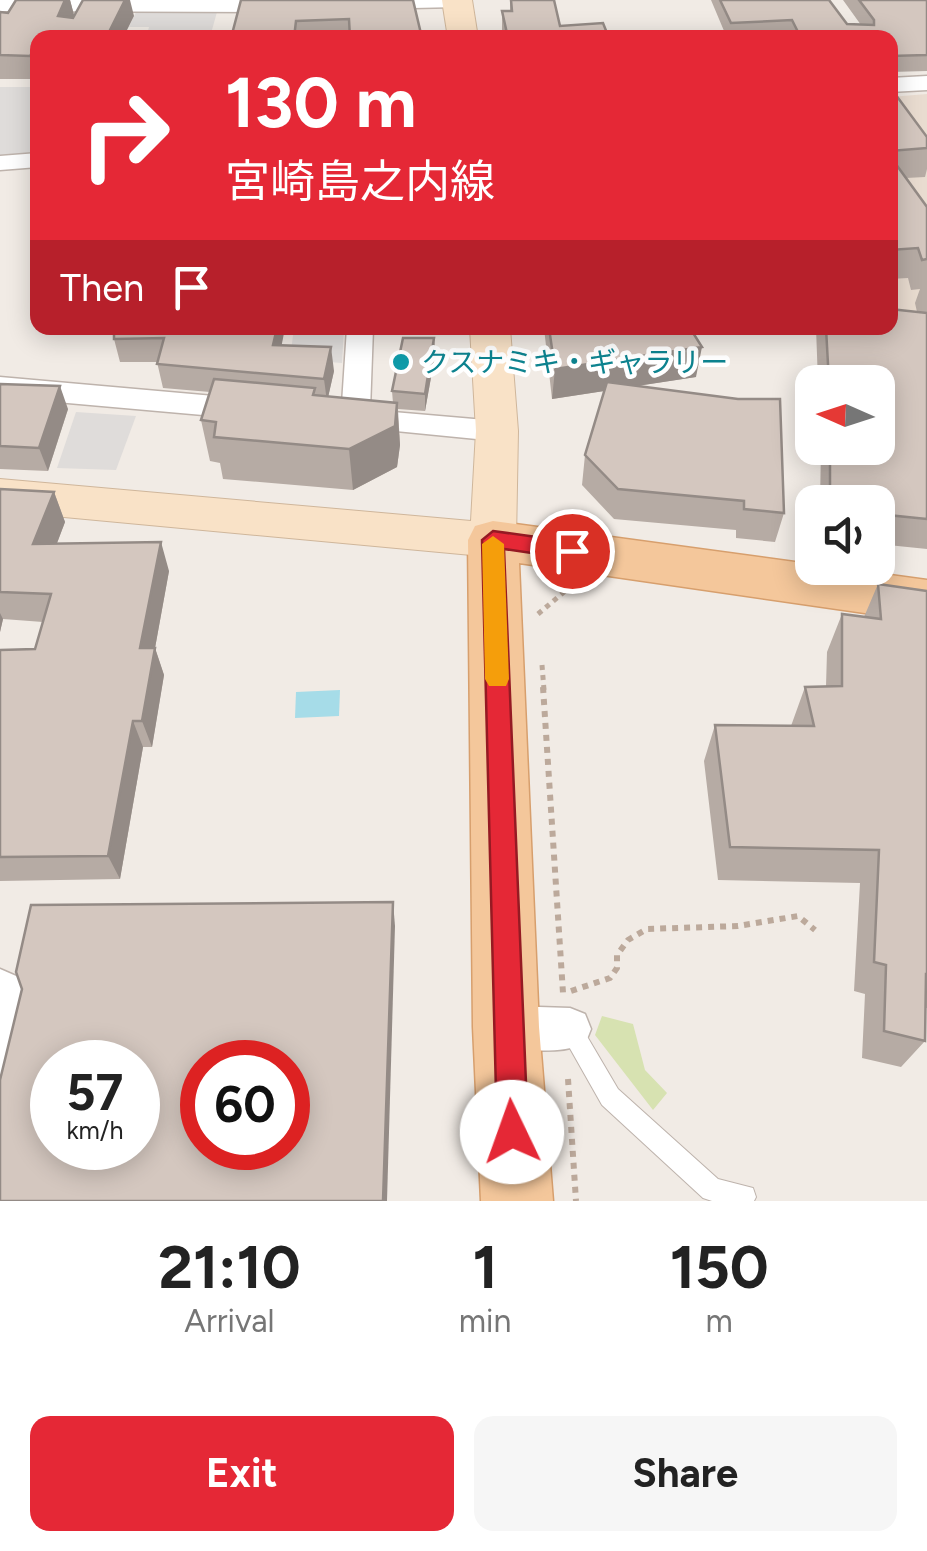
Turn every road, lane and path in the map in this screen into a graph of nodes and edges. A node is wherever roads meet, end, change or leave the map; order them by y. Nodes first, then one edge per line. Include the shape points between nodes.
1 (457, 0) edge
2 (342, 4) edge
3 (0, 5) edge
4 (304, 5) edge
5 (86, 9) edge
6 (462, 30) edge
7 (898, 83) edge
8 (927, 83) edge
9 (30, 160) edge
10 (0, 162) edge
11 (359, 335) edge
12 (490, 335) edge
13 (0, 388) edge
14 (276, 412) edge
15 (497, 432) junction
16 (0, 495) edge
17 (493, 540) junction
18 (584, 576) dead end
19 (927, 601) edge
20 (539, 626) dead end
21 (541, 654) dead end
22 (815, 930) dead end
23 (0, 989) edge
24 (566, 1018) junction
25 (506, 1027) junction
26 (0, 1083) edge
27 (744, 1197) dead end
28 (517, 1201) edge
29 (576, 1201) edge

1 - 2 street
1 - 6 street
3 - 5 street
4 - 5 street via 225,15
7 - 8 street
9 - 10 street
11 - 15 street via 345,418
12 - 15 street
13 - 14 street
15 - 17 street
16 - 17 street
17 - 19 main road
17 - 25 main road
18 - 20 path via 538,612
21 - 24 path
22 - 24 path via 798,916 766,924 647,929 628,940 610,978
23 - 26 street via 9,993 14,1010
24 - 25 street
24 - 27 lane via 610,1096 712,1189
24 - 29 path
25 - 28 main road

